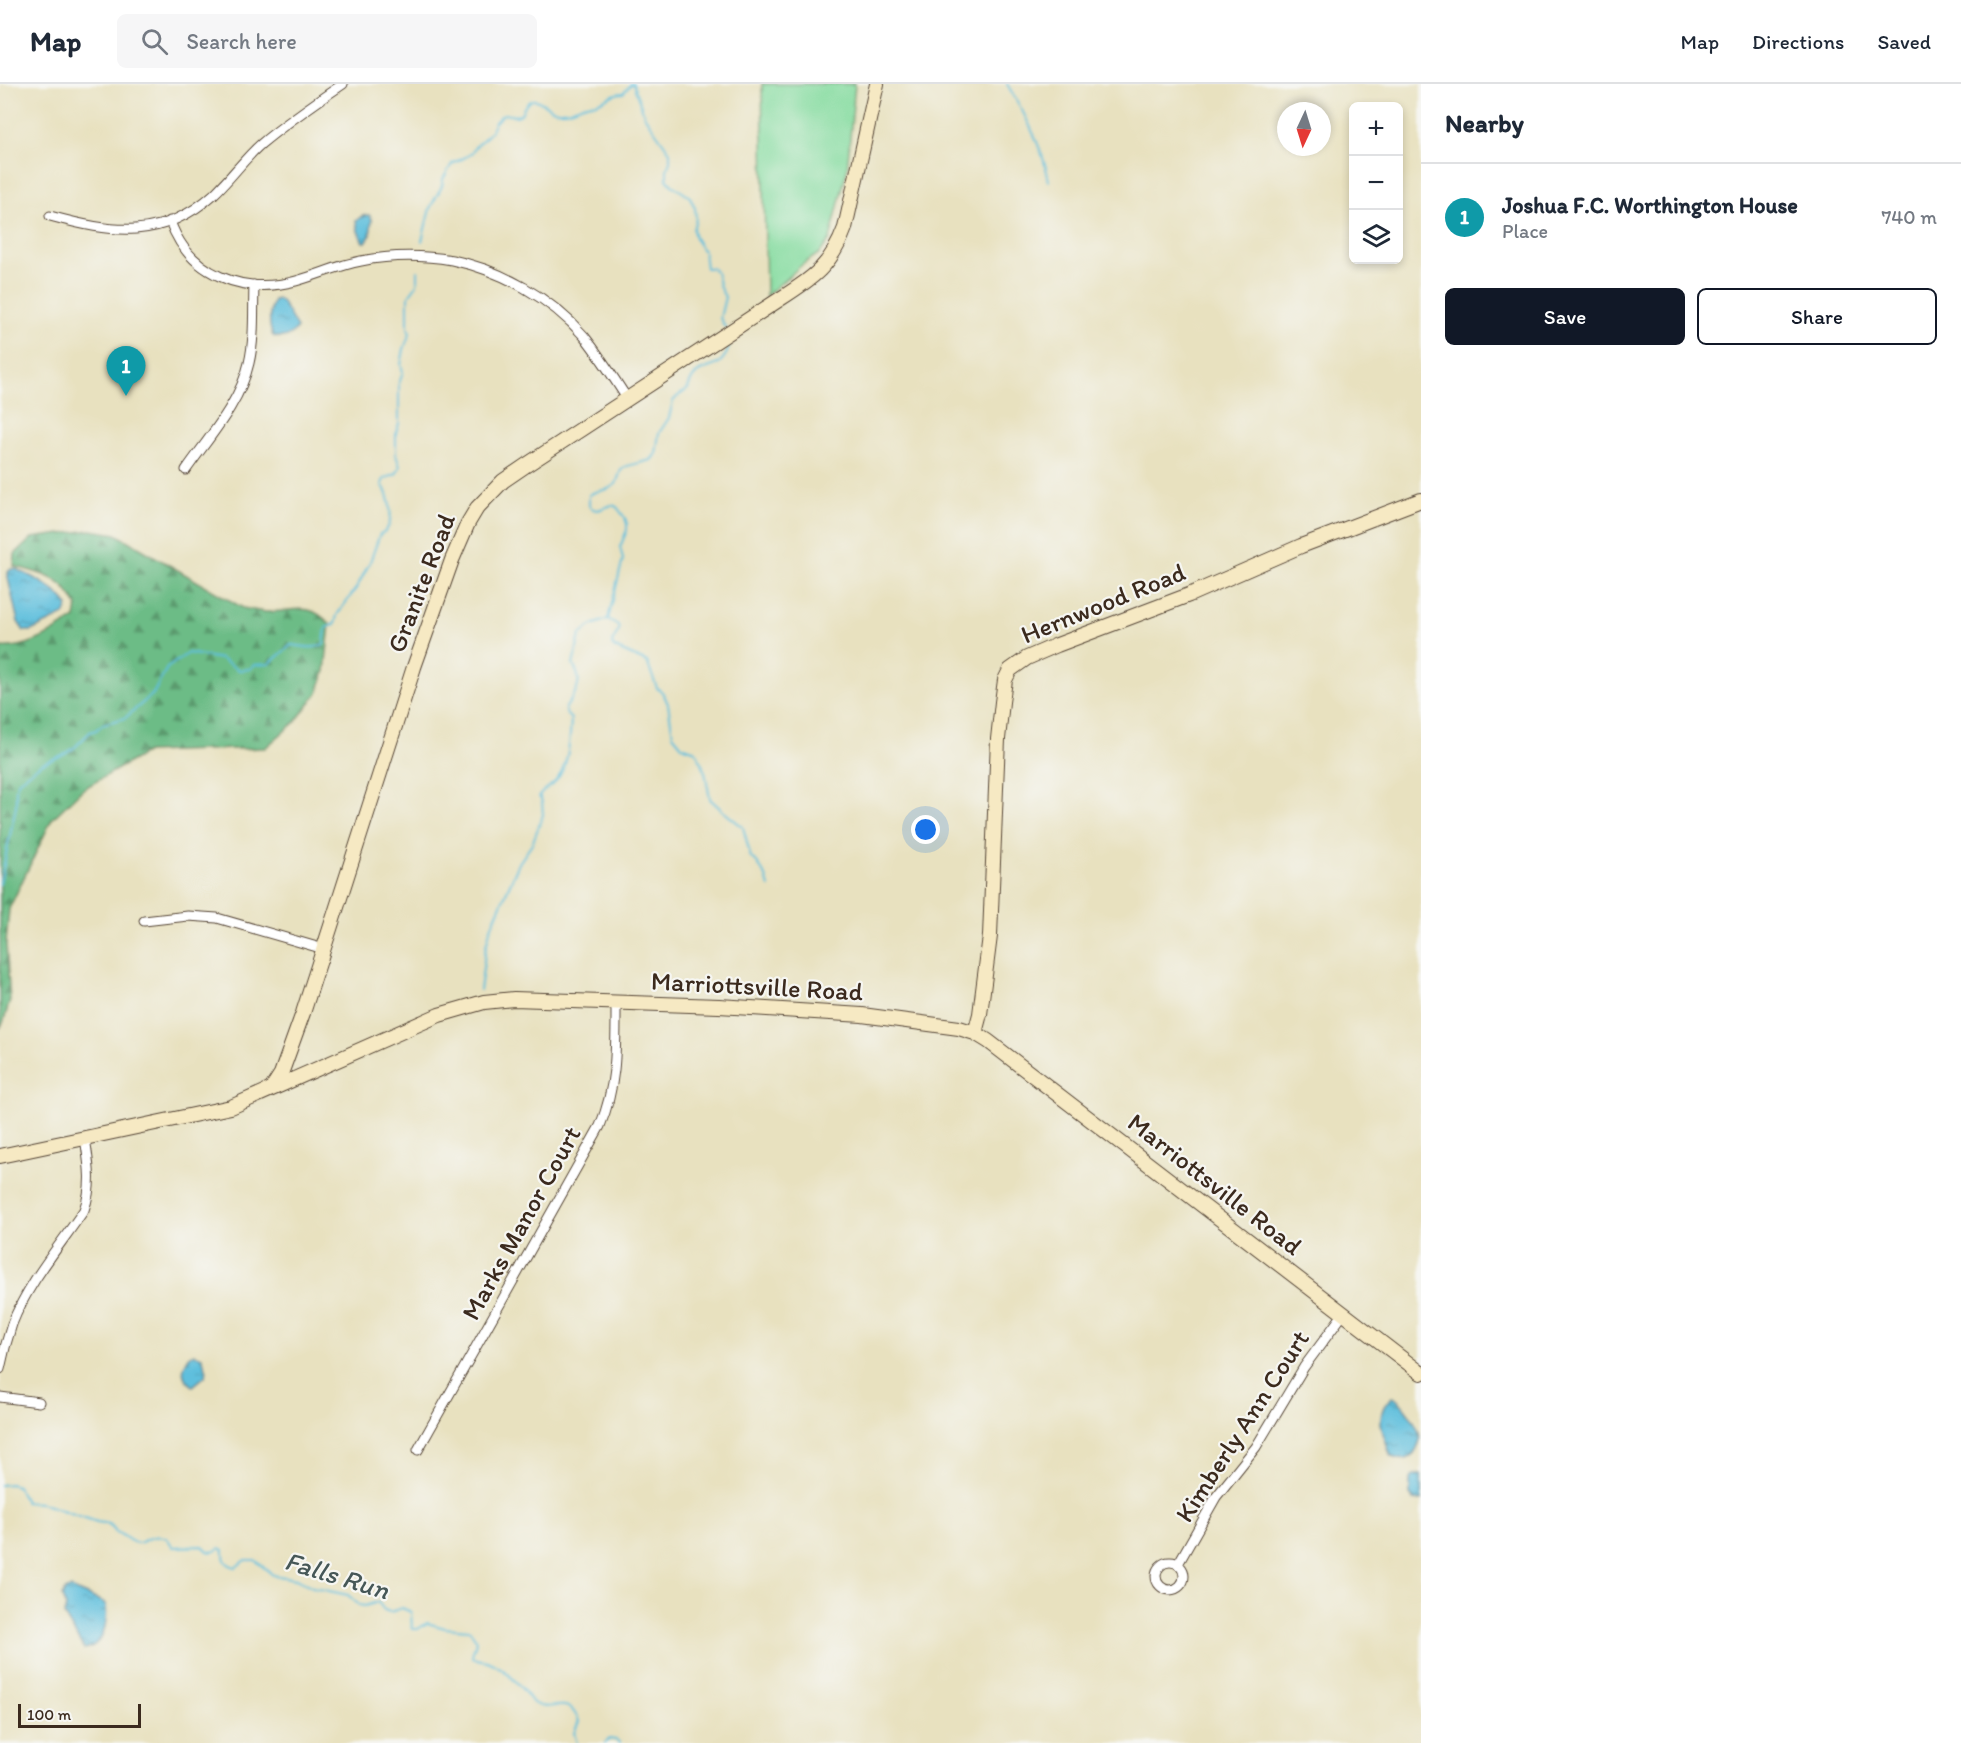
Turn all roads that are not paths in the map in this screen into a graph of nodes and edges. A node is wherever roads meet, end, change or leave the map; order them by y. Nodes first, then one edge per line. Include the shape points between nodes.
1 (343, 84) edge
2 (877, 84) edge
3 (50, 216) dead end
4 (170, 221) junction
5 (254, 285) junction
6 (628, 400) junction
7 (186, 470) dead end
8 (1421, 500) edge
9 (144, 921) dead end
10 (324, 949) junction
11 (616, 1004) junction
12 (975, 1033) junction
13 (272, 1088) junction
14 (85, 1138) junction
15 (0, 1156) edge
16 (1344, 1313) junction
17 (0, 1369) edge
18 (1421, 1373) edge
19 (0, 1397) edge
20 (39, 1402) dead end
21 (418, 1450) dead end
22 (1178, 1564) dead end

1 - 4 street via 262,144 215,193
2 - 6 street, Granite Road via 849,212 830,259 805,283
3 - 4 street via 116,230
4 - 5 street via 180,244 199,263 225,279
5 - 6 street via 286,283 386,257 432,258 477,267 527,290 565,318 597,352
5 - 7 street via 253,341 246,374 231,406
6 - 10 street, Granite Road via 503,481 468,523 433,611
8 - 12 street, Hernwood Road via 1057,645 1010,670 1005,681 998,741 990,936
9 - 10 street via 188,915 217,918
10 - 13 street, Granite Road via 284,1066
11 - 12 street, Marriottsville Road via 862,1015 938,1024
11 - 13 street, Marriottsville Road via 504,999 473,1004
11 - 21 street, Marks Manor Court via 613,1087 600,1126
12 - 16 street, Marriottsville Road
13 - 14 street, Marriottsville Road via 231,1107
14 - 15 street, Marriottsville Road
14 - 17 street via 89,1197 20,1307
16 - 18 street, Marriottsville Road
16 - 22 street, Kimberly Ann Court via 1304,1367 1250,1456 1210,1506
19 - 20 street

